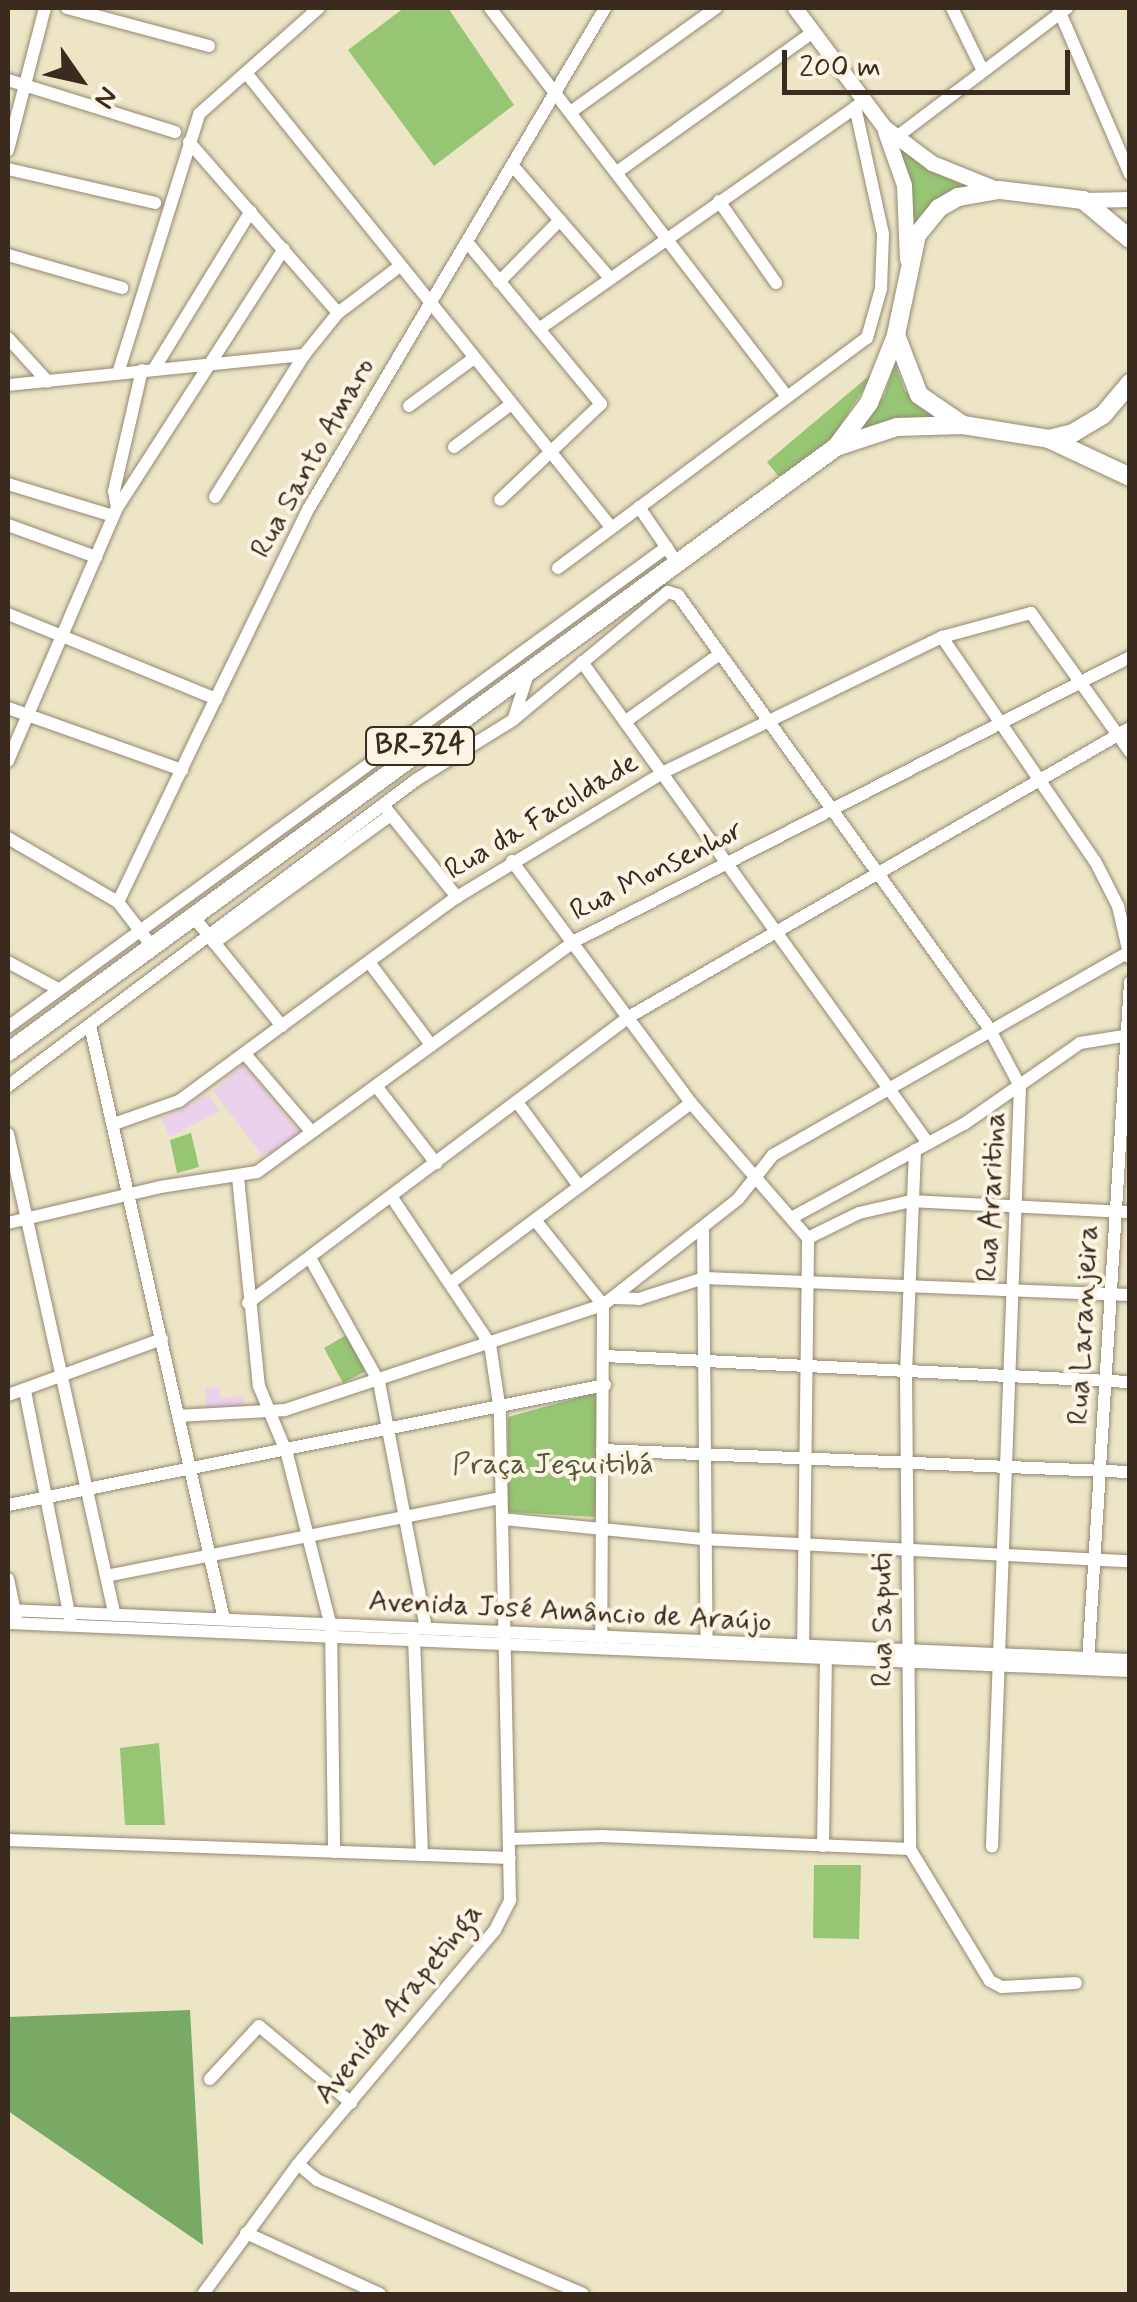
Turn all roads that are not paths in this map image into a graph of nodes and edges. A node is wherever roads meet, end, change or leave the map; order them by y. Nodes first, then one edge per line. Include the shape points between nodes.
1 (46, 8) edge
2 (67, 8) edge
3 (319, 8) edge
4 (490, 8) edge
5 (605, 8) edge
6 (716, 8) edge
7 (796, 8) edge
8 (952, 8) edge
9 (1062, 9) edge
10 (812, 33) junction
11 (209, 46) dead end
12 (981, 67) junction
13 (247, 74) junction
14 (8, 80) edge
15 (25, 85) junction
16 (556, 92) junction
17 (859, 104) junction
18 (572, 111) junction
19 (176, 132) dead end
20 (890, 135) junction
21 (189, 142) junction
22 (8, 150) edge
23 (512, 165) junction
24 (8, 169) edge
25 (617, 172) junction
26 (1130, 174) edge
27 (999, 190) junction
28 (719, 200) junction
29 (1083, 200) junction
30 (1130, 200) edge
31 (155, 203) dead end
32 (251, 211) junction
33 (560, 220) junction
34 (666, 237) junction
35 (1130, 239) edge
36 (467, 242) junction
37 (284, 249) junction
38 (8, 255) edge
39 (907, 262) junction
40 (400, 266) junction
41 (609, 277) junction
42 (499, 282) junction
43 (776, 282) dead end
44 (122, 288) dead end
45 (432, 303) junction
46 (338, 312) junction
47 (539, 329) junction
48 (896, 335) junction
49 (8, 338) edge
50 (304, 355) junction
51 (474, 358) junction
52 (212, 366) junction
53 (148, 369) junction
54 (119, 370) junction
55 (48, 382) junction
56 (1130, 383) edge
57 (8, 386) edge
58 (786, 395) junction
59 (510, 405) junction
60 (409, 406) dead end
61 (963, 425) junction
62 (1048, 438) junction
63 (454, 447) dead end
64 (836, 447) junction
65 (551, 456) junction
66 (1130, 477) edge
67 (8, 484) edge
68 (214, 497) dead end
69 (500, 500) dead end
70 (639, 507) junction
71 (115, 512) junction
72 (8, 525) edge
73 (611, 527) junction
74 (672, 554) junction
75 (96, 557) junction
76 (558, 568) dead end
77 (8, 614) edge
78 (62, 637) junction
79 (942, 637) junction
80 (720, 654) junction
81 (1130, 657) edge
82 (582, 662) junction
83 (530, 668) junction
84 (1084, 681) junction
85 (216, 699) junction
86 (8, 708) edge
87 (32, 715) junction
88 (513, 720) junction
89 (626, 722) junction
90 (764, 722) junction
91 (1002, 722) junction
92 (1124, 731) edge
93 (1130, 752) edge
94 (401, 759) junction
95 (8, 761) edge
96 (182, 770) junction
97 (664, 772) junction
98 (1041, 779) junction
99 (416, 780) junction
100 (831, 809) junction
101 (387, 810) junction
102 (8, 838) edge
103 (512, 861) junction
104 (731, 862) junction
105 (876, 874) junction
106 (457, 897) junction
107 (118, 902) junction
108 (192, 915) junction
109 (138, 928) junction
110 (781, 932) junction
111 (211, 938) junction
112 (573, 942) junction
113 (151, 945) junction
114 (1129, 955) edge
115 (8, 962) edge
116 (370, 962) junction
117 (1130, 982) edge
118 (58, 989) junction
119 (627, 1018) junction
120 (282, 1026) junction
121 (8, 1028) edge
122 (989, 1028) junction
123 (90, 1030) junction
124 (1128, 1035) edge
125 (431, 1044) junction
126 (8, 1052) edge
127 (245, 1054) junction
128 (8, 1086) edge
129 (376, 1086) junction
130 (888, 1086) junction
131 (1020, 1086) junction
132 (516, 1102) junction
133 (691, 1103) junction
134 (1125, 1116) edge
135 (114, 1124) junction
136 (310, 1130) junction
137 (8, 1134) edge
138 (921, 1146) junction
139 (436, 1163) junction
140 (752, 1174) junction
141 (238, 1178) junction
142 (579, 1186) junction
143 (127, 1194) junction
144 (393, 1198) junction
145 (910, 1202) junction
146 (1016, 1204) junction
147 (1123, 1212) edge
148 (795, 1216) junction
149 (26, 1219) junction
150 (536, 1220) junction
151 (8, 1224) edge
152 (704, 1228) junction
153 (808, 1238) junction
154 (310, 1258) junction
155 (704, 1278) junction
156 (807, 1279) junction
157 (453, 1281) junction
158 (908, 1284) junction
159 (1012, 1290) junction
160 (1112, 1294) junction
161 (1130, 1294) edge
162 (608, 1302) junction
163 (248, 1303) junction
164 (162, 1339) junction
165 (490, 1344) junction
166 (605, 1356) junction
167 (707, 1361) junction
168 (806, 1365) junction
169 (906, 1374) junction
170 (1010, 1376) junction
171 (64, 1378) junction
172 (1106, 1381) junction
173 (379, 1382) junction
174 (1130, 1382) edge
175 (605, 1386) junction
176 (25, 1390) junction
177 (8, 1396) edge
178 (500, 1411) junction
179 (274, 1412) junction
180 (178, 1416) junction
181 (387, 1428) junction
182 (602, 1450) junction
183 (288, 1454) junction
184 (702, 1456) junction
185 (804, 1461) junction
186 (906, 1465) junction
187 (1008, 1468) junction
188 (189, 1471) junction
189 (1100, 1471) junction
190 (1130, 1472) edge
191 (88, 1492) junction
192 (501, 1498) junction
193 (47, 1500) junction
194 (8, 1505) edge
195 (404, 1516) junction
196 (502, 1519) junction
197 (598, 1530) junction
198 (310, 1535) junction
199 (704, 1539) junction
200 (805, 1546) junction
201 (908, 1552) junction
202 (1002, 1555) junction
203 (208, 1558) junction
204 (1096, 1558) junction
205 (1130, 1561) edge
206 (106, 1576) junction
207 (8, 1579) edge
208 (114, 1614) junction
209 (12, 1617) edge
210 (70, 1618) junction
211 (224, 1619) junction
212 (242, 1627) junction
213 (332, 1633) junction
214 (418, 1634) junction
215 (601, 1638) junction
216 (504, 1639) junction
217 (707, 1648) junction
218 (804, 1652) junction
219 (826, 1654) junction
220 (906, 1658) junction
221 (1130, 1660) edge
222 (999, 1662) junction
223 (1088, 1664) junction
224 (1130, 1671) edge
225 (509, 1839) junction
226 (8, 1840) edge
227 (823, 1846) junction
228 (992, 1846) dead end
229 (910, 1848) junction
230 (334, 1852) junction
231 (422, 1855) junction
232 (510, 1858) junction
233 (1076, 1984) dead end
234 (210, 2079) dead end
235 (352, 2103) junction
236 (298, 2164) junction
237 (246, 2232) junction
238 (202, 2294) edge
239 (380, 2294) edge
240 (583, 2294) edge

1 - 15 street
2 - 11 street
3 - 13 street
4 - 16 street
5 - 16 street, Rua Santo Amaro
6 - 18 street
7 - 10 main road
8 - 12 street
9 - 12 street
9 - 26 street
10 - 17 main road
10 - 25 street
12 - 20 street
13 - 21 street via 203,107
13 - 40 street
14 - 15 street
15 - 19 street
15 - 22 street
16 - 18 street
16 - 23 street, Rua Santo Amaro
17 - 20 main road
17 - 28 street
17 - 58 street via 883,234 881,289 867,338
18 - 25 street
20 - 27 main road via 932,163
20 - 39 main road via 906,198
21 - 32 street
21 - 54 street
23 - 33 street
23 - 36 street, Rua Santo Amaro
24 - 31 street
25 - 34 street
27 - 29 highway
27 - 39 highway via 940,208 916,235
28 - 34 street
28 - 43 street
29 - 30 main road
29 - 35 highway
32 - 37 street
32 - 53 street
33 - 41 street
33 - 42 street
34 - 41 street
34 - 58 street
36 - 42 street
36 - 45 street, Rua Santo Amaro
37 - 46 street
37 - 52 street
38 - 44 street
39 - 48 highway
40 - 45 street
40 - 46 street
41 - 47 street
42 - 47 street
45 - 51 street
45 - 85 street, Rua Santo Amaro via 308,508
46 - 50 street
47 - 65 street via 601,404
48 - 61 highway via 919,396
48 - 64 highway via 869,403
49 - 55 street
50 - 52 street
50 - 68 street
51 - 59 street
51 - 60 street
52 - 53 street
52 - 71 street
53 - 54 street
53 - 71 street via 114,491
54 - 55 street
55 - 57 street
56 - 62 highway via 1096,422
58 - 70 street
59 - 63 street
59 - 65 street
61 - 62 highway
61 - 64 highway via 897,427
62 - 66 highway
64 - 74 highway, BR-324
65 - 69 street
65 - 73 street
67 - 71 street
70 - 73 street
70 - 74 street
71 - 75 street
72 - 75 street
73 - 76 street
74 - 83 highway, BR-324
74 - 109 street via 191,898
75 - 78 street
77 - 78 street
78 - 85 street
78 - 87 street
79 - 84 street, Rua da Faculdade via 1030,613
79 - 90 street, Rua da Faculdade
79 - 91 street
80 - 82 street, Rua Araritina via 678,596 668,592
80 - 89 street
80 - 90 street, Rua Araritina
81 - 84 street, Rua Monsenhor
82 - 88 street
82 - 89 street
83 - 88 street
83 - 94 highway, BR-324
84 - 91 street, Rua Monsenhor
84 - 92 street
85 - 96 street, Rua Santo Amaro
86 - 87 street
87 - 95 street
87 - 96 street
88 - 99 street
89 - 97 street
90 - 97 street, Rua da Faculdade
90 - 100 street, Rua Araritina
91 - 98 street
91 - 100 street, Rua Monsenhor
92 - 93 street
92 - 98 street
94 - 99 street
94 - 108 highway, BR-324
96 - 107 street, Rua Santo Amaro
97 - 103 street, Rua da Faculdade
97 - 104 street
98 - 105 street
98 - 114 street via 1112,892
99 - 101 street
100 - 104 street, Rua Monsenhor
100 - 105 street, Rua Araritina
101 - 106 street
101 - 111 street
102 - 107 street
103 - 106 street, Rua da Faculdade
103 - 112 street
104 - 110 street
104 - 112 street, Rua Monsenhor
105 - 110 street
105 - 122 street, Rua Araritina
106 - 116 street, Rua da Faculdade
107 - 109 street
108 - 111 street
108 - 113 highway, BR-324
109 - 113 street
109 - 118 street
110 - 119 street
110 - 130 street
111 - 120 street
111 - 123 street
112 - 119 street
112 - 125 street, Rua Monsenhor
113 - 126 highway, BR-324
114 - 122 street
115 - 118 street
116 - 120 street, Rua da Faculdade
116 - 125 street
117 - 124 street, Rua Laranjeira
118 - 121 street
119 - 132 street
119 - 133 street
120 - 127 street, Rua da Faculdade
122 - 130 street
122 - 131 street, Rua Araritina
123 - 128 street
123 - 135 street
124 - 131 street via 1080,1043
124 - 134 street, Rua Laranjeira
125 - 129 street, Rua Monsenhor
127 - 135 street, Rua da Faculdade via 179,1101
127 - 136 street
129 - 136 street, Rua Monsenhor
129 - 139 street
130 - 138 street
130 - 140 street
131 - 138 street
131 - 146 street, Rua Araritina
132 - 139 street
132 - 142 street
133 - 140 street
133 - 142 street
134 - 147 street, Rua Laranjeira
135 - 143 street
136 - 141 street, Rua Monsenhor via 274,1162
137 - 149 street
138 - 145 street, Rua Saputi
138 - 148 street
139 - 144 street
140 - 148 street
140 - 152 street via 738,1199
141 - 143 street, Rua Monsenhor
141 - 163 street
142 - 150 street
143 - 149 street, Rua Monsenhor
143 - 164 street
144 - 154 street
144 - 157 street
145 - 146 street
145 - 153 street via 859,1213
145 - 158 street, Rua Saputi
146 - 147 street
146 - 159 street, Rua Araritina
147 - 160 street, Rua Laranjeira
148 - 153 street
149 - 151 street, Rua Monsenhor
149 - 171 street
150 - 157 street
150 - 162 street
152 - 155 street
152 - 162 street
153 - 156 street
154 - 163 street
154 - 173 street
155 - 156 street
155 - 162 street
155 - 167 street
156 - 158 street
156 - 168 street
157 - 165 street
158 - 159 street
158 - 169 street, Rua Saputi
159 - 160 street
159 - 170 street, Rua Araritina
160 - 161 street
160 - 172 street, Rua Laranjeira
162 - 165 street
162 - 166 street
163 - 179 street via 259,1386
164 - 171 street
164 - 180 street
165 - 173 street
165 - 178 street, Avenida Arapetinga
166 - 167 street
166 - 175 street
167 - 168 street
167 - 184 street
168 - 169 street
168 - 185 street
169 - 170 street
169 - 186 street, Rua Saputi
170 - 172 street
170 - 187 street, Rua Araritina
171 - 176 street
171 - 191 street
172 - 174 street
172 - 189 street, Rua Laranjeira
173 - 179 street
173 - 181 street
175 - 178 street
175 - 182 street
176 - 177 street
176 - 193 street
178 - 181 street
178 - 192 street, Avenida Arapetinga
179 - 180 street
179 - 183 street
180 - 188 street
181 - 183 street
181 - 195 street
182 - 184 street
182 - 197 street
183 - 188 street
183 - 198 street
184 - 185 street
184 - 199 street
185 - 186 street
185 - 200 street
186 - 187 street
186 - 201 street, Rua Saputi
187 - 189 street
187 - 202 street, Rua Araritina
188 - 191 street
188 - 203 street
189 - 190 street
189 - 204 street, Rua Laranjeira
191 - 193 street
191 - 206 street
192 - 195 street
192 - 196 street, Avenida Arapetinga
193 - 194 street
193 - 210 street
195 - 198 street
195 - 214 street
196 - 197 street
196 - 216 street, Avenida Arapetinga
197 - 199 street
197 - 215 street
198 - 203 street
198 - 213 street
199 - 200 street
199 - 217 street
200 - 201 street
200 - 218 street
201 - 202 street
201 - 220 street, Rua Saputi
202 - 204 street
202 - 222 street, Rua Araritina
203 - 206 street
203 - 211 street
204 - 205 street
204 - 223 street, Rua Laranjeira
206 - 208 street
207 - 209 street
208 - 210 street, Avenida José Amâncio de Araújo
208 - 211 street, Avenida José Amâncio de Araújo
209 - 210 street, Avenida José Amâncio de Araújo
210 - 212 street
211 - 212 street, Avenida José Amâncio de Araújo
212 - 213 street, Avenida José Amâncio de Araújo
213 - 214 street, Avenida José Amâncio de Araújo
213 - 230 street
214 - 216 street, Avenida José Amâncio de Araújo
214 - 231 street
215 - 216 street, Avenida José Amâncio de Araújo
215 - 217 street, Avenida José Amâncio de Araújo
216 - 217 street
216 - 225 street, Avenida Arapetinga
217 - 218 street, Avenida José Amâncio de Araújo
218 - 219 street, Avenida José Amâncio de Araújo
219 - 220 street, Avenida José Amâncio de Araújo
219 - 227 street
220 - 222 street
220 - 229 street, Rua Saputi
221 - 223 street
222 - 223 street
222 - 228 street, Rua Araritina
223 - 224 street
225 - 227 street via 602,1836
225 - 232 street, Avenida Arapetinga
226 - 230 street
227 - 229 street
229 - 233 street via 993,1984
230 - 231 street
231 - 232 street
232 - 235 street, Avenida Arapetinga via 510,1900 496,1930
234 - 235 street via 261,2027
235 - 236 street, Avenida Arapetinga
236 - 237 street, Avenida Arapetinga
236 - 240 street via 317,2180
237 - 238 street, Avenida Arapetinga
237 - 239 street

